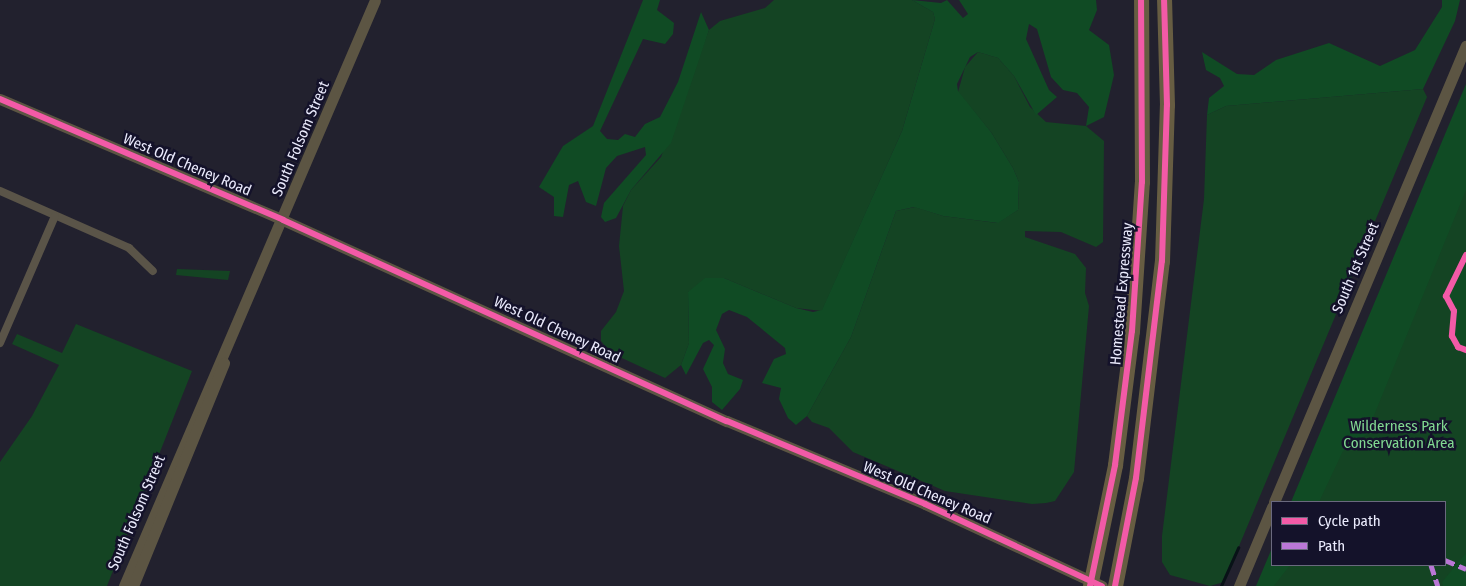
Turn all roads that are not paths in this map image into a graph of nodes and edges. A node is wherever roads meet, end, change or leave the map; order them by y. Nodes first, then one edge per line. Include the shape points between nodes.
1 (375, 0) edge
2 (1141, 0) edge
3 (1164, 0) edge
4 (1466, 46) edge
5 (0, 99) edge
6 (0, 191) edge
7 (55, 216) junction
8 (283, 220) junction
9 (154, 272) dead end
10 (229, 343) junction
11 (0, 344) edge
12 (1274, 501) edge
13 (1271, 509) edge
14 (1095, 584) edge
15 (124, 586) edge
16 (133, 586) edge
17 (1115, 586) edge
18 (1239, 586) edge

1 - 8 street, South Folsom Street
2 - 14 highway, Homestead Expressway via 1142,173 1132,331 1115,465
3 - 17 highway via 1167,105 1162,261 1143,431
4 - 12 street, South 1st Street
5 - 8 street, West Old Cheney Road
6 - 7 street
7 - 9 street via 129,248
7 - 11 street
8 - 10 street, South Folsom Street
8 - 14 street, West Old Cheney Road
10 - 15 street, South Folsom Street via 211,378
10 - 16 street, South Folsom Street via 219,380
13 - 18 street

